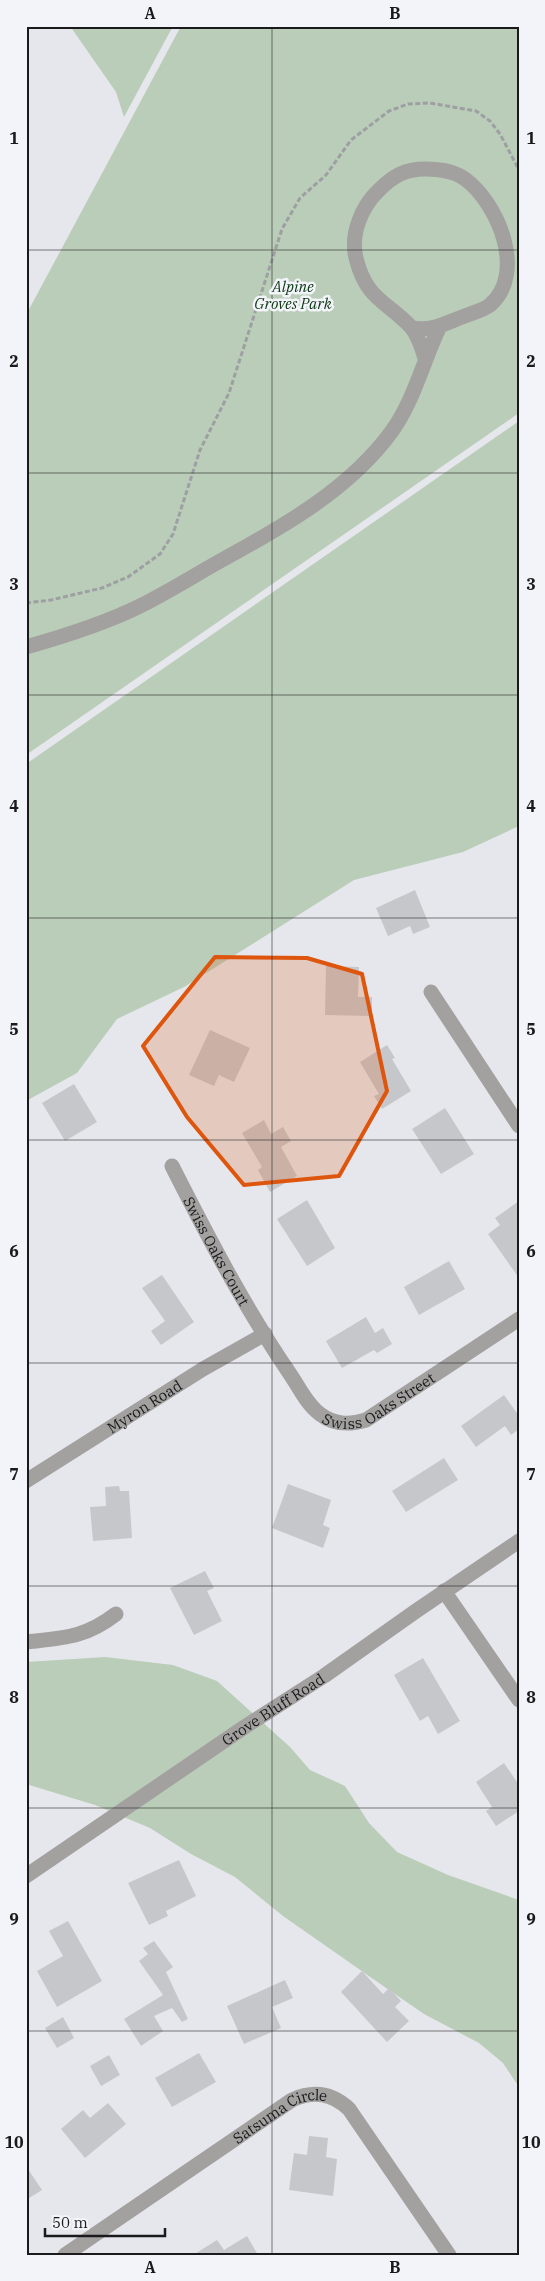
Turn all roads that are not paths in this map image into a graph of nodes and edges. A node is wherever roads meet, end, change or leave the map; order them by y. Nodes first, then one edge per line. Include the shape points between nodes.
1 (412, 328) junction
2 (438, 328) junction
3 (425, 358) junction
4 (26, 647) edge
5 (430, 992) dead end
6 (519, 1126) edge
7 (172, 1166) dead end
8 (519, 1319) edge
9 (265, 1334) junction
10 (26, 1481) edge
11 (519, 1541) edge
12 (444, 1591) junction
13 (116, 1614) dead end
14 (26, 1642) edge
15 (519, 1700) edge
16 (26, 1876) edge
17 (65, 2255) edge
18 (449, 2255) edge

1 - 2 street
1 - 2 street via 376,299 364,282 355,256 357,226 374,195 401,172 417,169 449,172 464,178 479,191 500,224 506,254 507,270 503,283 489,306
1 - 3 street
2 - 3 street
3 - 4 street via 407,405 385,440 316,504 139,606 72,634
5 - 6 street
7 - 9 street, Swiss Oaks Court via 212,1245
8 - 9 street, Swiss Oaks Street via 366,1420 354,1424 341,1424 318,1413
9 - 10 street, Myron Road via 202,1369
11 - 12 street, Grove Bluff Road
12 - 15 street
12 - 16 street, Grove Bluff Road via 324,1676
13 - 14 street via 86,1633
17 - 18 street, Satsuma Circle via 292,2100 316,2093 334,2098 349,2110

